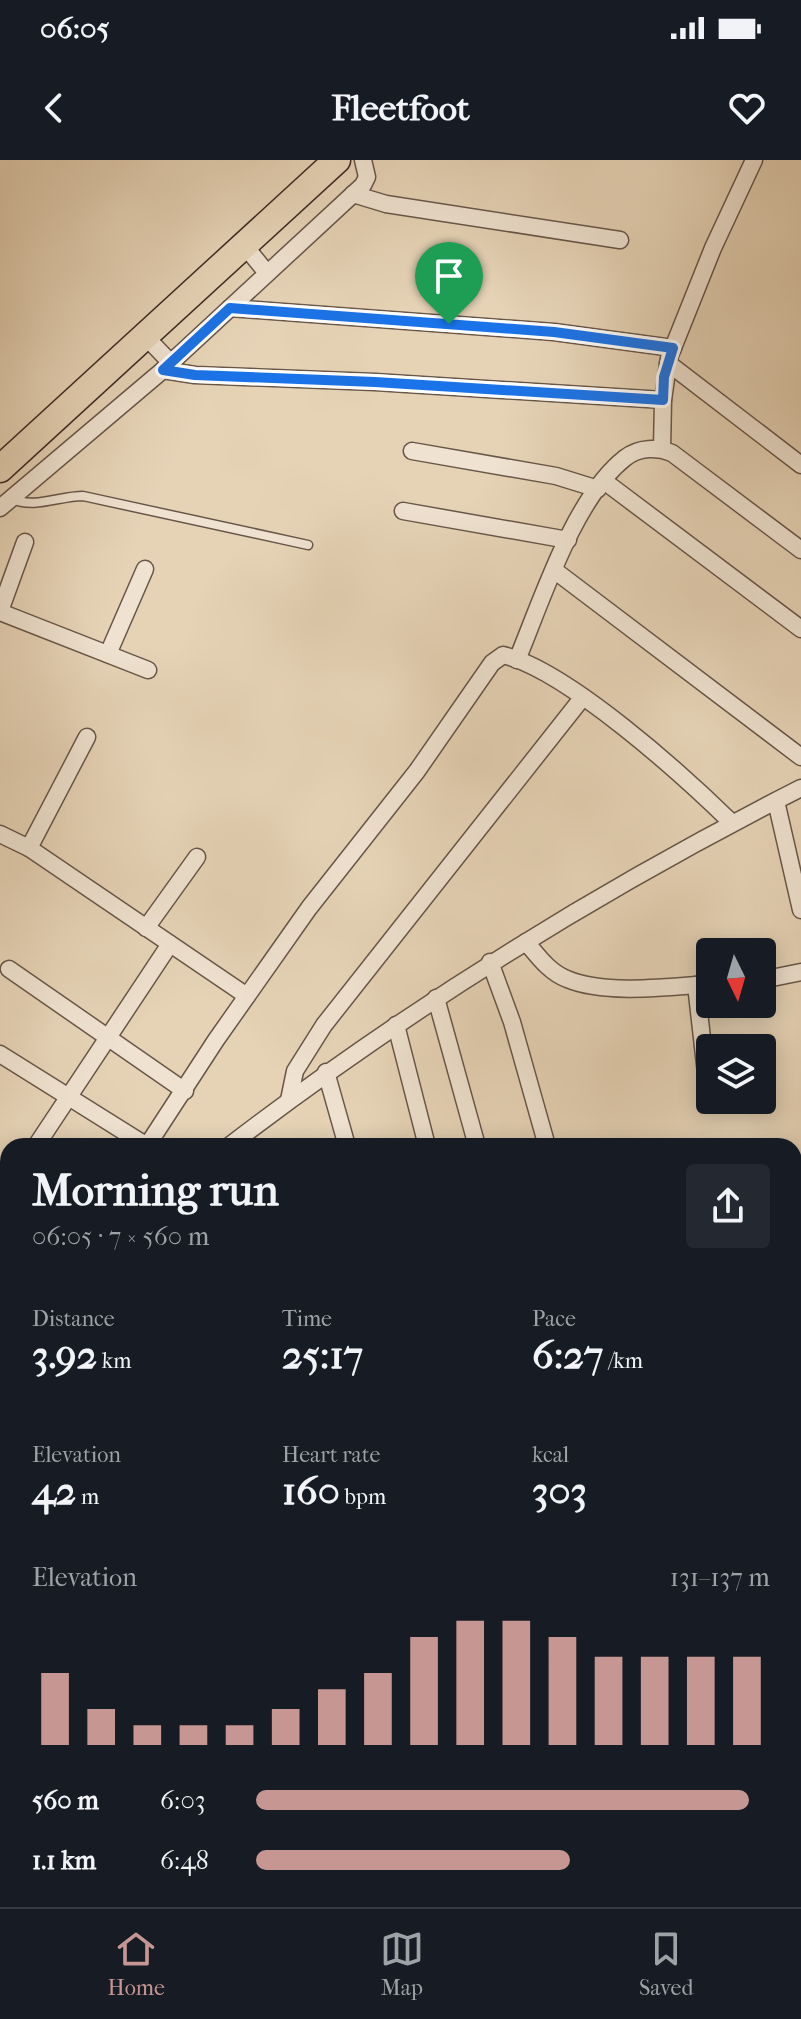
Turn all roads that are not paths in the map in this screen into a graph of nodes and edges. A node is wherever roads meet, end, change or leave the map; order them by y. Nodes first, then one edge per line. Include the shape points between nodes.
1 (337, 160) edge
2 (363, 160) edge
3 (754, 160) edge
4 (353, 194) junction
5 (620, 240) dead end
6 (244, 245) junction
7 (267, 273) junction
8 (230, 308) junction
9 (145, 336) junction
10 (670, 356) junction
11 (167, 366) junction
12 (663, 400) junction
13 (662, 449) junction
14 (412, 451) dead end
15 (801, 465) edge
16 (0, 469) edge
17 (601, 485) junction
18 (6, 503) edge
19 (403, 511) dead end
20 (568, 540) junction
21 (25, 542) dead end
22 (308, 545) dead end
23 (801, 550) edge
24 (145, 569) dead end
25 (554, 570) junction
26 (0, 612) edge
27 (801, 629) edge
28 (108, 654) junction
29 (517, 660) junction
30 (148, 670) dead end
31 (583, 697) junction
32 (87, 737) dead end
33 (801, 757) edge
34 (801, 788) edge
35 (776, 801) junction
36 (732, 823) junction
37 (0, 834) edge
38 (29, 848) junction
39 (197, 857) dead end
40 (796, 862) edge
41 (801, 910) edge
42 (146, 928) junction
43 (526, 942) junction
44 (170, 944) junction
45 (490, 962) junction
46 (9, 969) dead end
47 (801, 972) edge
48 (776, 977) edge
49 (696, 984) edge
50 (247, 996) junction
51 (436, 998) junction
52 (396, 1025) junction
53 (109, 1037) junction
54 (0, 1054) edge
55 (326, 1072) junction
56 (185, 1091) junction
57 (69, 1096) junction
58 (289, 1100) junction
59 (253, 1127) junction
60 (47, 1138) edge
61 (135, 1138) edge
62 (153, 1138) edge
63 (239, 1138) edge
64 (256, 1138) edge
65 (345, 1138) edge
66 (425, 1138) edge
67 (475, 1138) edge
68 (545, 1138) edge

1 - 6 main road
2 - 4 street via 367,177
3 - 10 street
4 - 5 street via 386,204
4 - 7 street
6 - 7 street
6 - 9 main road
7 - 8 street
8 - 10 street via 554,332
8 - 11 street
9 - 11 street
9 - 16 main road
10 - 12 street
10 - 15 street
11 - 12 street via 195,375
11 - 18 street
12 - 13 street
13 - 17 street via 626,457
13 - 23 street
14 - 17 street
17 - 20 street
17 - 27 street
18 - 22 lane via 83,496
19 - 20 street
20 - 25 street
21 - 26 street
24 - 28 street
25 - 29 street
25 - 33 street
26 - 28 street
28 - 30 street
29 - 31 street
29 - 50 street via 503,655 492,663
31 - 36 street
31 - 58 street via 324,1025 295,1071
32 - 38 street
34 - 35 street
35 - 36 street
35 - 40 street
36 - 43 street
37 - 38 street
38 - 42 street
39 - 42 street
40 - 41 street
42 - 44 street
43 - 45 street
43 - 49 street via 547,966 586,985
44 - 50 street
44 - 53 street
45 - 51 street
45 - 68 street
46 - 53 street
47 - 48 street
50 - 56 street
51 - 52 street
51 - 67 street
52 - 55 street
52 - 66 street
53 - 56 street
53 - 57 street
54 - 57 street
55 - 58 street
55 - 65 street
56 - 62 street
57 - 60 street
57 - 61 street
58 - 59 street
59 - 63 street
59 - 64 street

